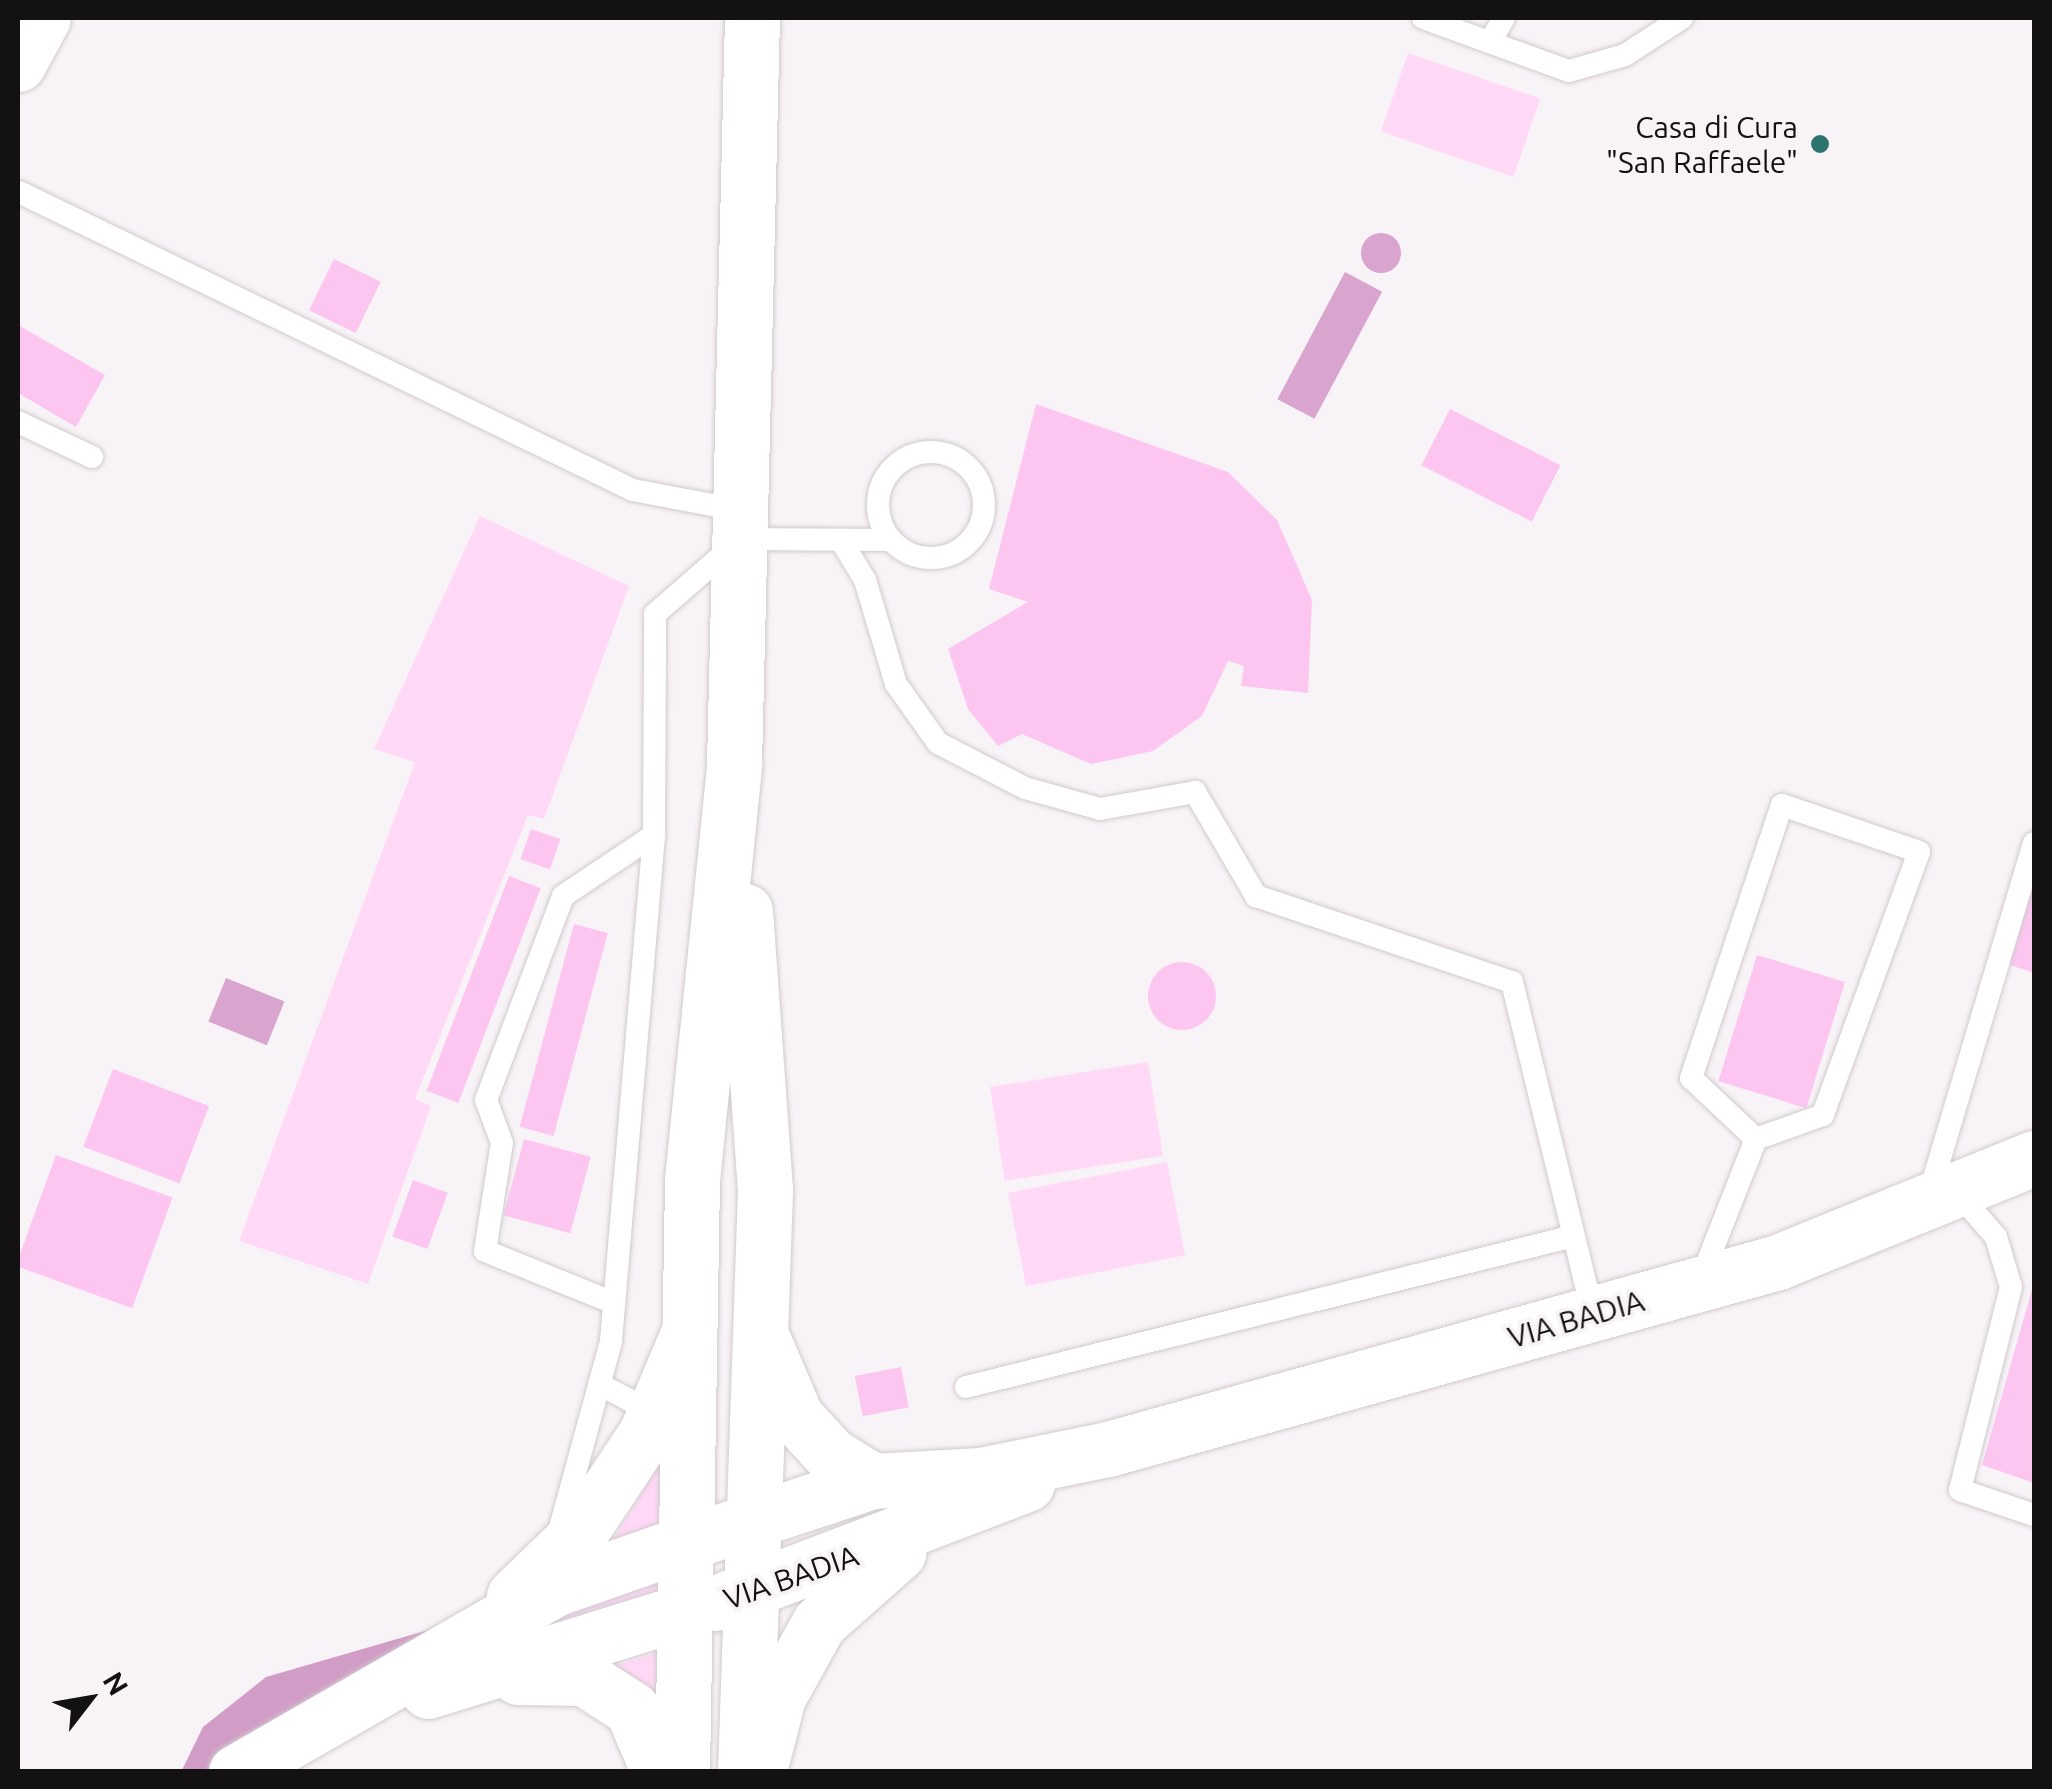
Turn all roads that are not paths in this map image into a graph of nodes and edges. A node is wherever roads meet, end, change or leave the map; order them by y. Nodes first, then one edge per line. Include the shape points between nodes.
1 (43, 18) edge
2 (752, 18) edge
3 (1423, 18) edge
4 (1504, 18) edge
5 (1682, 18) edge
6 (1490, 42) junction
7 (18, 64) edge
8 (18, 192) edge
9 (18, 422) edge
10 (92, 457) dead end
11 (742, 525) junction
12 (890, 540) junction
13 (842, 542) junction
14 (734, 764) junction
15 (654, 836) junction
16 (2034, 843) edge
17 (1756, 1139) junction
18 (2034, 1158) edge
19 (1941, 1197) junction
20 (1574, 1236) junction
21 (1699, 1284) junction
22 (614, 1303) junction
23 (1594, 1314) junction
24 (758, 1329) junction
25 (690, 1331) junction
26 (599, 1384) junction
27 (966, 1387) dead end
28 (654, 1413) junction
29 (1108, 1449) junction
30 (873, 1480) junction
31 (2034, 1514) edge
32 (750, 1516) junction
33 (950, 1517) junction
34 (686, 1543) junction
35 (552, 1560) junction
36 (746, 1595) junction
37 (685, 1612) junction
38 (468, 1659) junction
39 (236, 1772) edge
40 (659, 1772) edge
41 (682, 1772) edge
42 (745, 1772) edge
43 (758, 1772) edge

1 - 7 main road
2 - 11 main road
3 - 6 lane
4 - 6 lane
5 - 6 lane via 1625,55 1569,71
8 - 11 lane via 634,490
9 - 10 lane
11 - 13 lane
11 - 14 main road
11 - 15 lane via 655,614
12 - 12 lane via 918,557 966,546 984,502 972,471 927,452 897,464 878,509
12 - 13 lane
13 - 20 lane via 865,580 896,684 938,743 1026,788 1100,809 1195,792 1256,896 1512,982
14 - 24 main road via 766,1190
14 - 25 main road via 692,1180
15 - 22 lane
15 - 22 lane via 564,896 486,1100 502,1143 485,1252
16 - 19 lane
17 - 17 lane via 1691,1078 1782,805 1918,852 1823,1114
17 - 21 lane
18 - 19 main road, VIA BADIA
19 - 21 main road, VIA BADIA
19 - 31 lane via 1996,1238 2011,1288 1960,1490
20 - 23 lane
20 - 27 lane
21 - 23 main road, VIA BADIA
22 - 26 lane
23 - 29 main road, VIA BADIA
24 - 30 main road via 796,1417 831,1455
24 - 32 main road
25 - 28 main road
25 - 34 main road
26 - 28 lane
26 - 35 lane
28 - 35 main road via 581,1531
29 - 30 main road, VIA BADIA via 981,1475
29 - 33 main road, VIA BADIA
30 - 32 main road, VIA BADIA
32 - 34 main road, VIA BADIA
32 - 36 main road
33 - 36 main road, VIA BADIA
33 - 43 main road, VIA BADIA via 819,1622 778,1698
34 - 37 main road
34 - 38 main road, VIA BADIA via 554,1589
35 - 38 main road
36 - 37 main road, VIA BADIA
36 - 42 main road
37 - 38 main road, VIA BADIA
37 - 41 main road
38 - 39 main road
38 - 40 main road via 584,1678 632,1709

